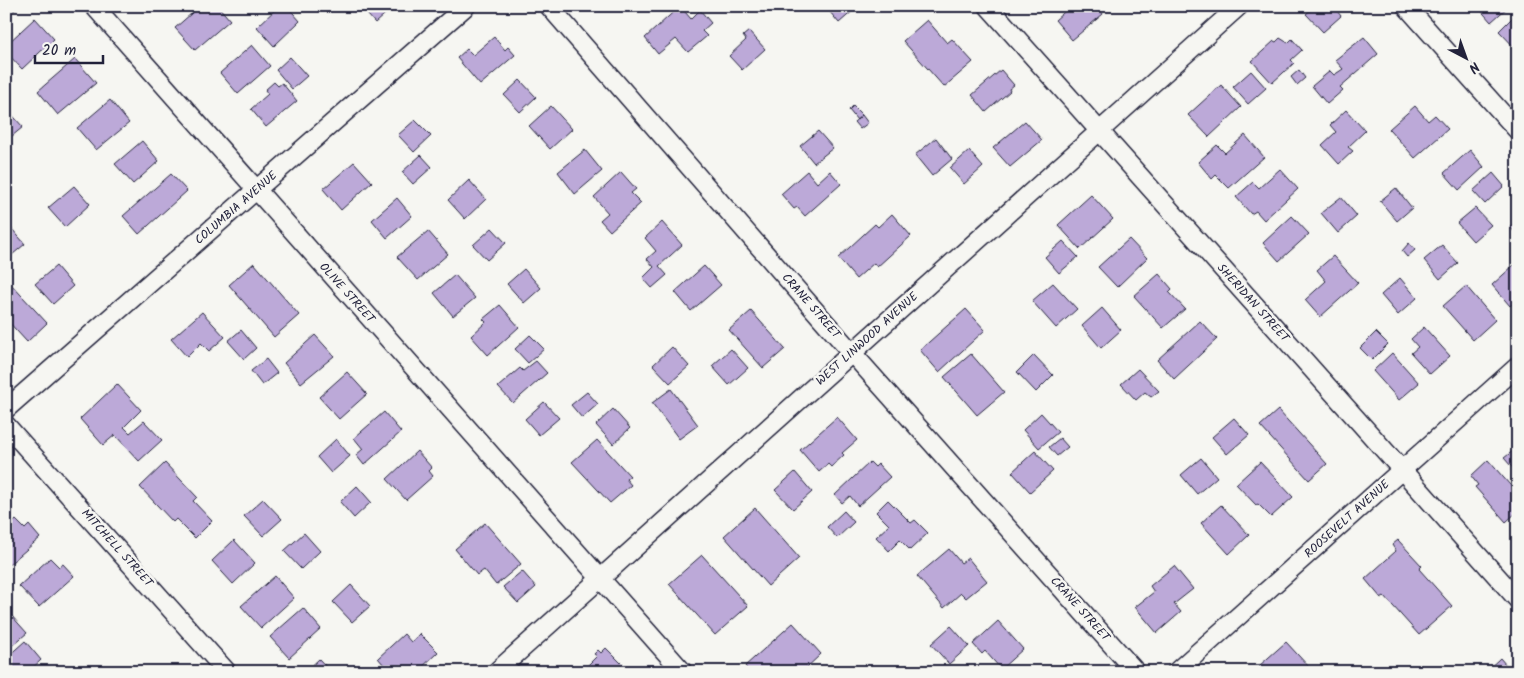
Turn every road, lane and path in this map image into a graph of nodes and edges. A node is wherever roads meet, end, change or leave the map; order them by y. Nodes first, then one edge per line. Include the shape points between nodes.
1 (94, 6) edge
2 (466, 6) edge
3 (548, 6) edge
4 (988, 6) edge
5 (1239, 6) edge
6 (1406, 6) edge
7 (1099, 130) junction
8 (1518, 131) edge
9 (256, 191) junction
10 (852, 353) junction
11 (1518, 366) edge
12 (6, 410) edge
13 (6, 425) edge
14 (1402, 470) junction
15 (600, 579) junction
16 (1518, 600) edge
17 (227, 672) edge
18 (496, 672) edge
19 (683, 672) edge
20 (1136, 672) edge
21 (1176, 672) edge

1 - 9 street, OLIVE STREET
2 - 9 street, COLUMBIA AVENUE
3 - 10 street, CRANE STREET
4 - 7 street, SHERIDAN STREET
5 - 7 street, WEST LINWOOD AVENUE
6 - 8 street
7 - 10 street, WEST LINWOOD AVENUE
7 - 14 street, SHERIDAN STREET
9 - 12 street, COLUMBIA AVENUE
9 - 15 street, OLIVE STREET
10 - 15 street, WEST LINWOOD AVENUE
10 - 20 street, CRANE STREET
11 - 14 street, ROOSEVELT AVENUE
13 - 17 street, MITCHELL STREET
14 - 16 street, SHERIDAN STREET
14 - 21 street, ROOSEVELT AVENUE
15 - 18 street, WEST LINWOOD AVENUE
15 - 19 street, OLIVE STREET

